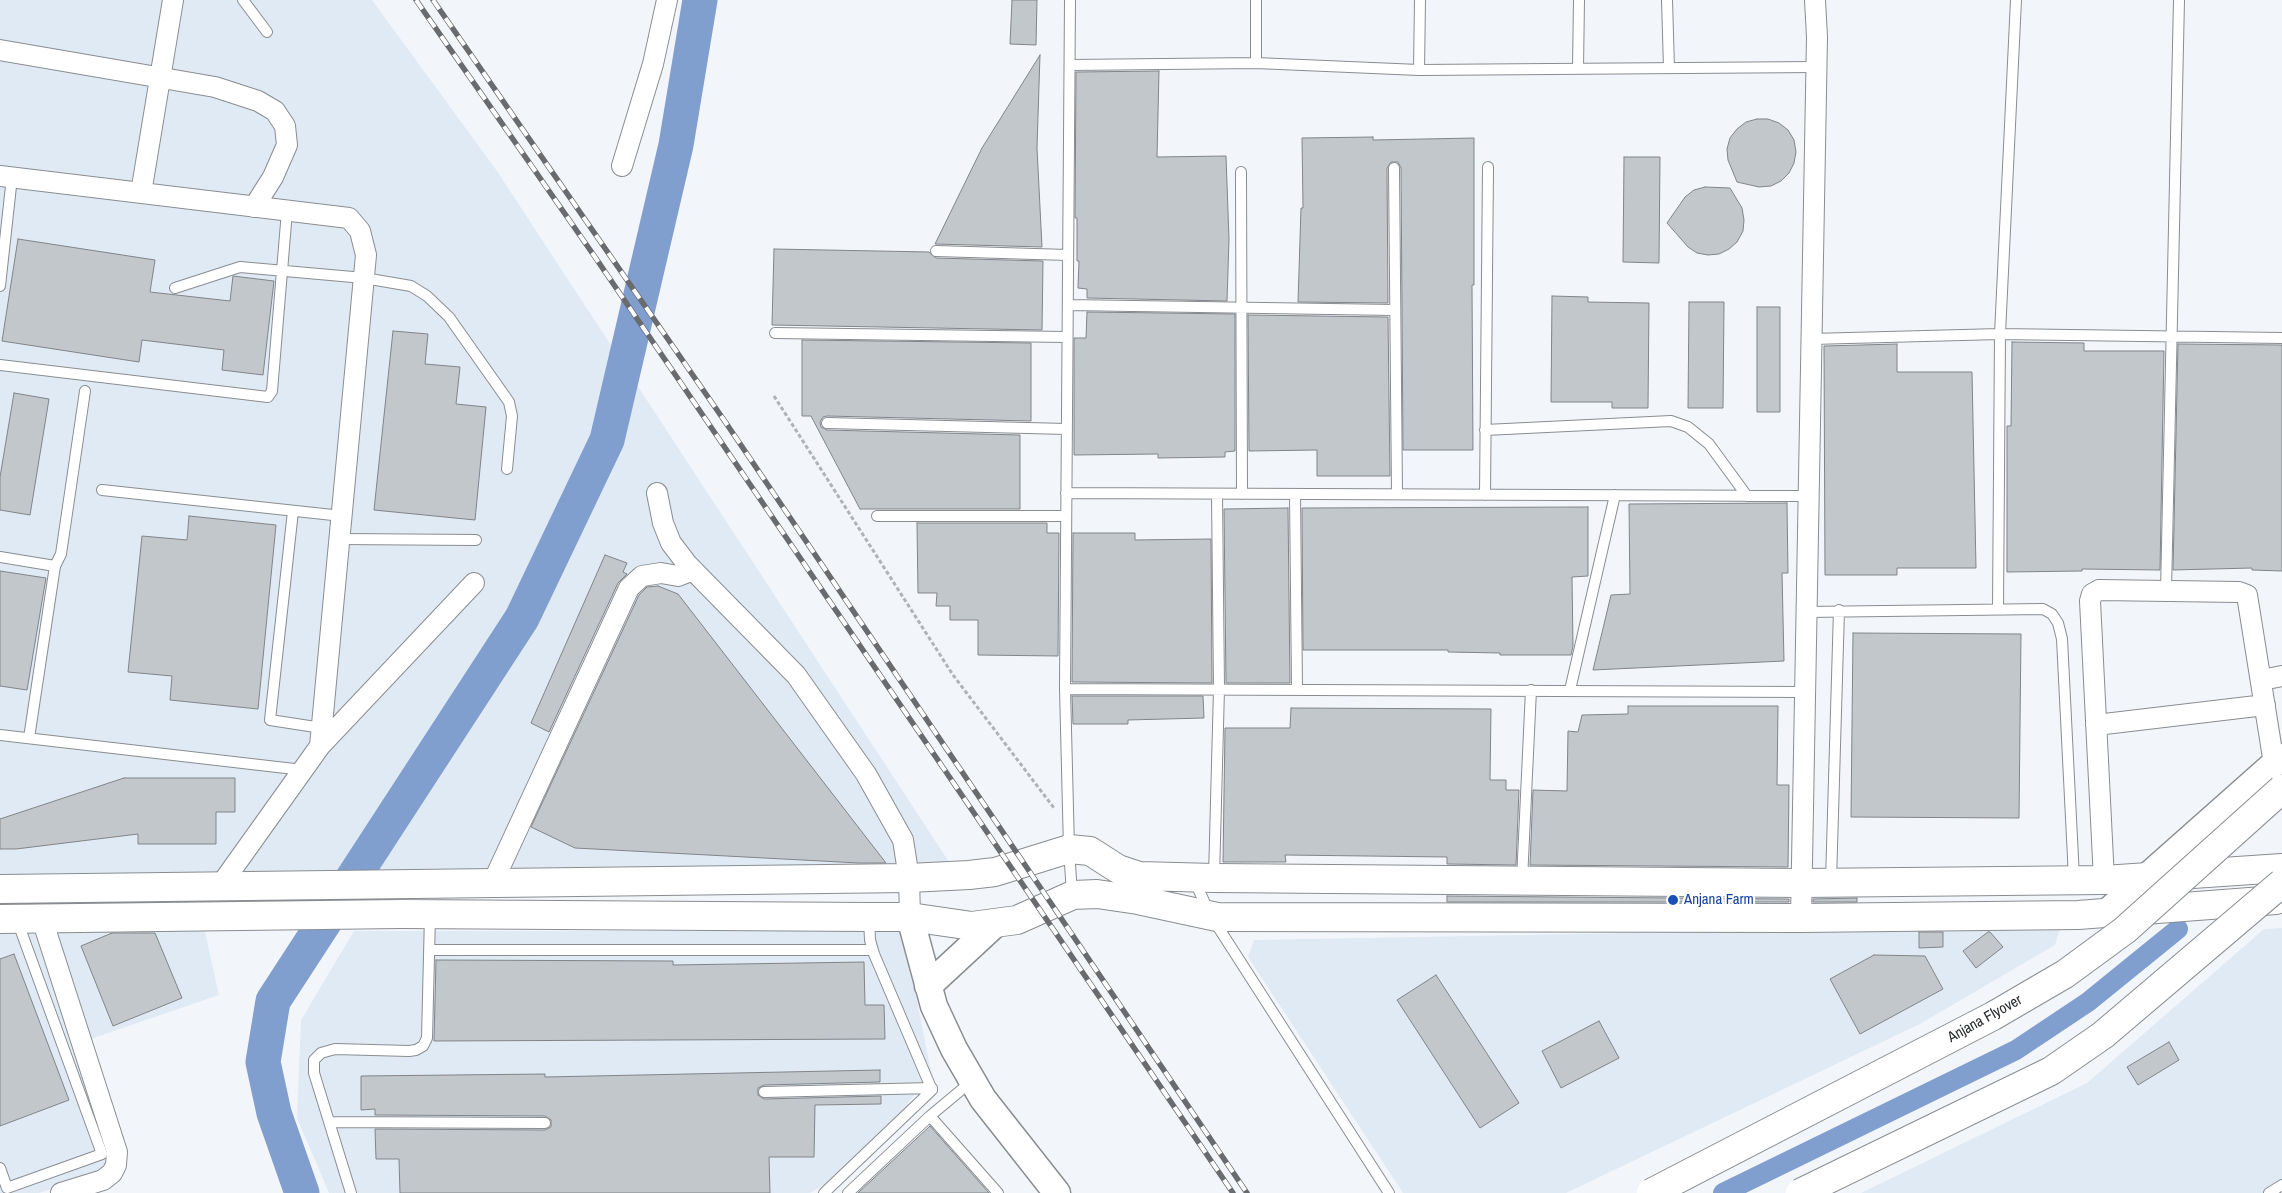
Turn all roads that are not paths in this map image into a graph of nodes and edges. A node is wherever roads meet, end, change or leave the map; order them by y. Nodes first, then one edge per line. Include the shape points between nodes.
1 (173, 0) edge
2 (243, 0) edge
3 (667, 0) edge
4 (1070, 0) edge
5 (1256, 0) edge
6 (1420, 0) edge
7 (1579, 0) edge
8 (1668, 0) edge
9 (1815, 0) edge
10 (1830, 0) edge
11 (2016, 0) edge
12 (2179, 0) edge
13 (267, 32) dead end
14 (1817, 37) junction
15 (0, 50) edge
16 (1256, 63) junction
17 (1070, 65) junction
18 (1816, 67) junction
19 (1669, 68) junction
20 (1578, 69) junction
21 (1419, 70) junction
22 (160, 78) junction
23 (622, 166) dead end
24 (1488, 167) dead end
25 (1394, 168) dead end
26 (1241, 172) dead end
27 (6, 176) edge
28 (141, 193) junction
29 (254, 207) junction
30 (287, 211) junction
31 (936, 251) dead end
32 (1068, 255) junction
33 (283, 271) junction
34 (364, 278) junction
35 (0, 286) edge
36 (175, 288) dead end
37 (1068, 305) junction
38 (1242, 308) junction
39 (1395, 310) junction
40 (775, 333) dead end
41 (2000, 334) junction
42 (2171, 336) junction
43 (1067, 337) junction
44 (2282, 338) edge
45 (1811, 339) junction
46 (0, 365) edge
47 (85, 390) dead end
48 (827, 424) dead end
49 (1066, 429) junction
50 (1485, 430) junction
51 (507, 469) dead end
52 (102, 490) dead end
53 (657, 493) dead end
54 (1066, 493) junction
55 (1217, 494) junction
56 (1242, 494) junction
57 (1295, 494) junction
58 (1397, 494) junction
59 (1485, 495) junction
60 (1615, 495) junction
61 (1747, 496) junction
62 (1808, 496) junction
63 (293, 511) junction
64 (342, 516) junction
65 (877, 516) dead end
66 (1066, 516) junction
67 (340, 540) junction
68 (476, 540) dead end
69 (0, 557) edge
70 (55, 566) junction
71 (693, 570) junction
72 (474, 583) dead end
73 (2166, 591) junction
74 (1998, 609) junction
75 (1839, 610) junction
76 (1806, 612) junction
77 (2282, 676) edge
78 (2262, 680) junction
79 (1065, 689) junction
80 (1219, 689) junction
81 (1297, 689) junction
82 (1531, 690) junction
83 (1570, 690) junction
84 (1805, 692) junction
85 (2265, 705) junction
86 (2096, 725) junction
87 (0, 735) edge
88 (321, 737) junction
89 (29, 738) junction
90 (303, 770) junction
91 (2279, 770) edge
92 (1069, 838) junction
93 (2282, 868) edge
94 (2145, 877) junction
95 (909, 878) junction
96 (1203, 878) junction
97 (2074, 880) junction
98 (2104, 880) junction
99 (1522, 881) junction
100 (493, 882) junction
101 (1831, 882) junction
102 (1802, 883) junction
103 (2282, 883) edge
104 (228, 886) junction
105 (0, 889) edge
106 (1072, 896) junction
107 (2282, 900) edge
108 (2106, 913) junction
109 (430, 914) junction
110 (1211, 916) junction
111 (869, 917) junction
112 (910, 918) junction
113 (1801, 918) junction
114 (19, 919) edge
115 (995, 924) junction
116 (429, 950) junction
117 (873, 950) junction
118 (928, 986) junction
119 (973, 1081) junction
120 (932, 1088) junction
121 (764, 1092) dead end
122 (930, 1116) junction
123 (330, 1122) junction
124 (545, 1123) dead end
125 (0, 1168) edge
126 (2282, 1185) edge
127 (61, 1193) edge
128 (351, 1193) edge
129 (824, 1193) edge
130 (848, 1193) edge
131 (998, 1193) edge
132 (1057, 1193) edge
133 (1388, 1193) edge
134 (1651, 1193) edge
135 (1800, 1193) edge
136 (2269, 1193) edge

1 - 22 street
2 - 13 lane
3 - 23 street via 653,64
4 - 17 lane
5 - 16 lane
6 - 21 lane
7 - 20 lane
8 - 19 lane
9 - 14 street
10 - 14 street
11 - 41 lane
12 - 42 lane
14 - 18 street
15 - 22 street
16 - 17 lane
16 - 21 lane
17 - 32 lane
18 - 19 lane
18 - 45 street
19 - 20 lane
20 - 21 lane
22 - 28 street
22 - 29 street via 215,87 258,101 276,111 285,126 287,146
24 - 50 lane
25 - 39 lane
26 - 38 lane
27 - 28 street
27 - 35 lane
28 - 29 street
29 - 30 street
30 - 33 lane
30 - 34 street via 349,218 360,231 366,255
31 - 32 lane
32 - 37 lane
33 - 34 lane
33 - 36 lane via 240,267
33 - 46 lane via 272,391 268,398
34 - 51 lane via 411,286 449,317 509,402 512,416
34 - 64 street
37 - 38 lane
37 - 43 lane
38 - 39 lane
38 - 56 lane
39 - 58 lane
40 - 43 lane
41 - 42 lane
41 - 45 lane
41 - 74 lane
42 - 44 lane
42 - 73 lane
43 - 49 lane
45 - 62 street
47 - 70 lane via 61,554
48 - 49 lane
49 - 54 lane
50 - 59 lane
50 - 61 lane via 1671,421 1688,427 1709,444
52 - 63 lane
53 - 71 street via 662,523 671,543
54 - 55 lane
54 - 66 lane
55 - 56 lane
55 - 80 lane
56 - 57 lane
57 - 58 lane
57 - 81 lane
58 - 59 lane
59 - 60 lane
60 - 61 lane
60 - 83 lane
61 - 62 lane
62 - 76 street
63 - 64 lane
63 - 88 lane via 270,720
64 - 67 street
65 - 66 lane
66 - 79 lane
67 - 68 lane
67 - 88 street
69 - 70 lane
70 - 89 lane
71 - 95 street via 796,675 855,759 903,840
71 - 100 street via 678,576 661,573 642,576 629,588
72 - 88 street
73 - 78 street via 2246,594
73 - 86 street via 2099,590 2092,594
74 - 75 lane
74 - 97 lane via 2043,609 2058,623 2062,639
75 - 76 lane
75 - 101 lane
76 - 84 street
77 - 78 street
78 - 85 street
79 - 80 lane
79 - 92 lane
80 - 81 lane
80 - 96 lane
81 - 82 lane
82 - 83 lane
82 - 99 lane
83 - 84 lane
84 - 102 street
85 - 86 street
85 - 91 street
86 - 98 street
87 - 89 lane
88 - 90 street
89 - 90 lane
90 - 104 street
91 - 94 street
91 - 134 main road, Anjana Flyover, bridge via 2125,930 2065,974 1993,1016
92 - 95 main road via 995,872
92 - 96 main road via 1118,868 1139,876
92 - 106 lane
93 - 94 main road
94 - 98 main road
94 - 108 street
95 - 100 main road
95 - 112 street
96 - 99 main road
96 - 110 lane
97 - 98 main road
97 - 101 main road
99 - 102 main road
100 - 104 main road
101 - 102 main road
102 - 113 street
103 - 135 main road, bridge via 2103,1035 2051,1071
104 - 105 main road
106 - 110 main road via 1097,894
106 - 115 main road via 1017,920
107 - 108 main road
108 - 113 main road
109 - 111 main road
109 - 114 main road
109 - 116 lane
110 - 113 main road
110 - 133 lane
111 - 112 main road
111 - 117 lane
112 - 115 main road via 972,926
112 - 118 street
114 - 125 lane via 102,1154 7,1188
114 - 127 street via 117,1152 112,1174
115 - 118 street
116 - 117 lane
116 - 123 lane via 427,1038 423,1046 408,1051 335,1049 320,1053 314,1060 314,1073
117 - 120 lane
118 - 119 street via 954,1049
119 - 122 lane
119 - 132 street via 1001,1124
120 - 121 lane
120 - 129 lane
122 - 130 lane
122 - 131 lane
123 - 124 lane
123 - 128 lane
126 - 136 lane

